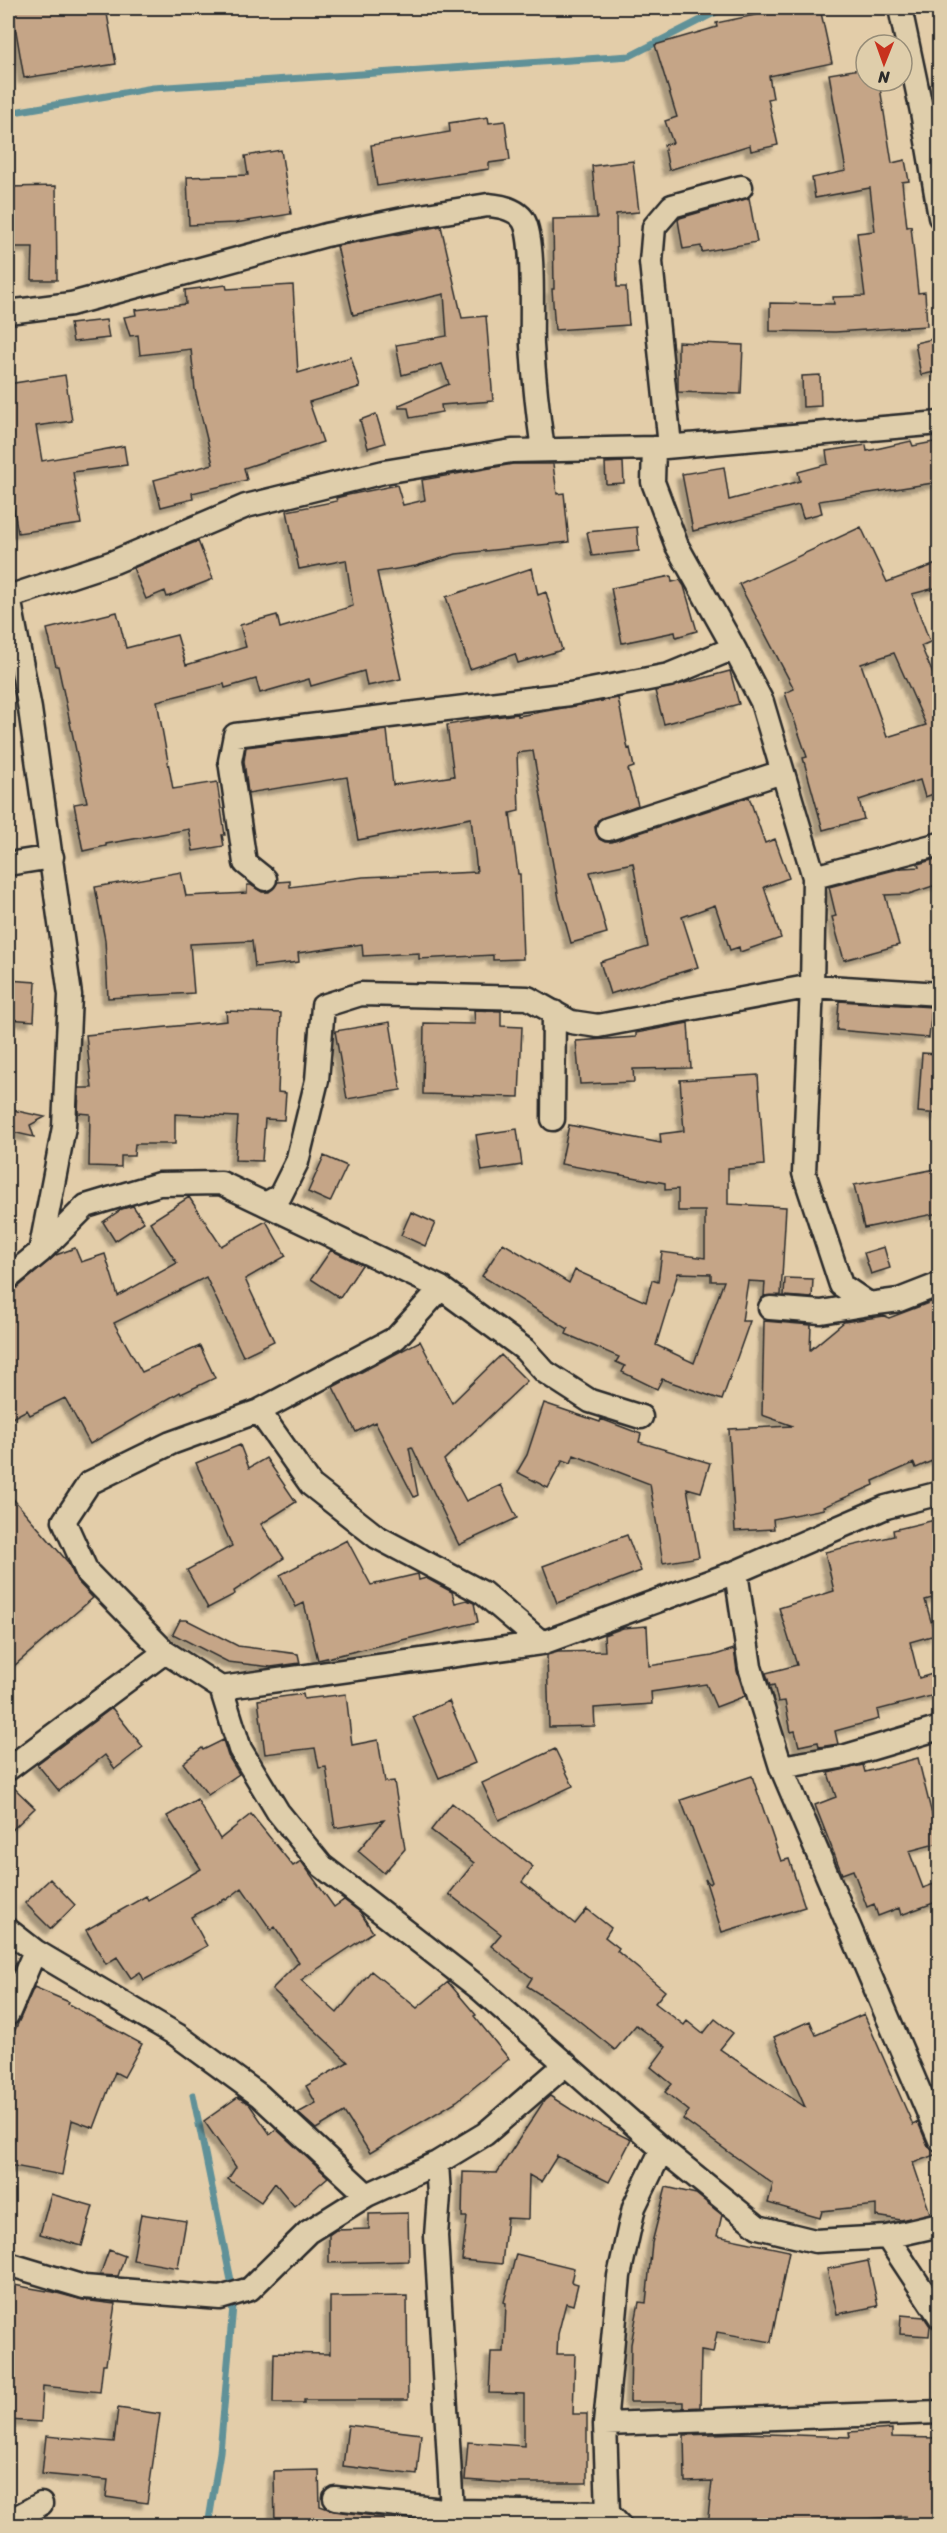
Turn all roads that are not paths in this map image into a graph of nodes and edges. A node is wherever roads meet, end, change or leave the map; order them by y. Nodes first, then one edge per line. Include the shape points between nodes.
1 (900, 8) edge
2 (741, 187) dead end
3 (939, 217) edge
4 (8, 312) edge
5 (939, 423) edge
6 (662, 447) junction
7 (543, 450) junction
8 (8, 597) edge
9 (734, 648) junction
10 (782, 772) junction
11 (608, 830) dead end
12 (939, 844) edge
13 (52, 857) junction
14 (8, 864) edge
15 (814, 877) junction
16 (266, 879) dead end
17 (812, 986) junction
18 (939, 994) edge
19 (554, 1012) junction
20 (553, 1119) dead end
21 (265, 1204) junction
22 (40, 1252) junction
23 (8, 1278) edge
24 (939, 1284) edge
25 (441, 1288) junction
26 (869, 1304) junction
27 (770, 1308) dead end
28 (259, 1411) junction
29 (641, 1417) dead end
30 (939, 1493) edge
31 (736, 1572) junction
32 (542, 1643) junction
33 (165, 1652) junction
34 (221, 1688) junction
35 (939, 1728) edge
36 (781, 1767) junction
37 (8, 1769) edge
38 (8, 1930) edge
39 (35, 1951) junction
40 (8, 2014) edge
41 (566, 2064) junction
42 (939, 2139) edge
43 (662, 2149) junction
44 (437, 2163) junction
45 (368, 2195) junction
46 (939, 2225) edge
47 (887, 2237) junction
48 (8, 2264) edge
49 (939, 2317) edge
50 (939, 2412) edge
51 (605, 2424) junction
52 (335, 2498) dead end
53 (41, 2504) dead end
54 (452, 2511) junction
55 (614, 2519) edge
56 (8, 2522) edge

1 - 3 street
2 - 6 street via 672,206 654,227 651,262
4 - 7 street via 71,304 326,235 408,218 500,206 524,221 529,242 532,344
5 - 6 street
6 - 7 street
6 - 9 street via 654,482 677,546
7 - 8 street via 512,451 384,472 246,506 114,562
8 - 13 street via 30,709
9 - 10 street via 762,702
9 - 16 street via 669,675 570,694 235,735 230,761 245,863
10 - 11 street
10 - 15 street
12 - 15 street
13 - 14 street
13 - 22 street via 70,995 64,1127
15 - 17 street
17 - 18 street
17 - 19 street via 598,1026 571,1022
17 - 26 street via 804,1173 841,1285
19 - 20 street
19 - 21 street via 528,998 362,994 323,1006 317,1080 297,1162 280,1196
21 - 22 street via 221,1183 159,1184 86,1206
21 - 25 street
22 - 23 street
24 - 26 street via 899,1300
25 - 28 street via 396,1338
25 - 29 street via 524,1349 545,1372 590,1401
26 - 27 street via 821,1312
28 - 32 street via 311,1485 377,1537 483,1593
28 - 33 street via 171,1443 89,1483 64,1521 87,1572
30 - 31 street via 886,1507
31 - 32 street
31 - 36 street via 750,1667
32 - 34 street
33 - 34 street
33 - 37 street
34 - 41 street via 240,1749 278,1812 322,1866 479,1988
35 - 36 street via 846,1756
36 - 42 street
38 - 39 street
39 - 40 street
39 - 45 street via 186,2042 259,2095
41 - 43 street
41 - 44 street via 485,2134
43 - 47 street via 758,2227 815,2241
43 - 51 street via 634,2207 619,2276
44 - 45 street
44 - 54 street via 436,2236
45 - 48 street via 308,2232 250,2289 220,2298 84,2287
46 - 47 street
47 - 49 street
50 - 51 street
51 - 55 street
52 - 54 street
53 - 56 street
54 - 55 street

